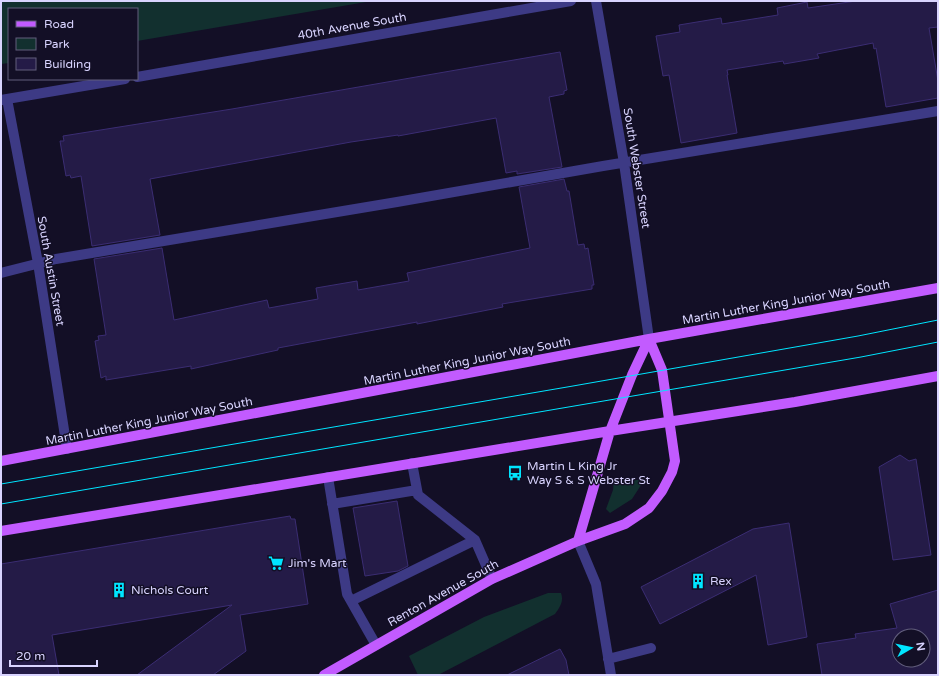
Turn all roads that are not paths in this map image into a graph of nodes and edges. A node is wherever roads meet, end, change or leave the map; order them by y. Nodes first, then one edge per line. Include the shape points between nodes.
1 (571, 1) edge
2 (596, 1) edge
3 (138, 77) edge
4 (119, 80) edge
5 (4, 99) edge
6 (938, 111) edge
7 (624, 163) junction
8 (38, 263) junction
9 (1, 273) edge
10 (938, 288) edge
11 (649, 340) junction
12 (938, 376) edge
13 (670, 422) junction
14 (610, 431) junction
15 (68, 449) junction
16 (1, 461) edge
17 (412, 463) junction
18 (328, 477) junction
19 (417, 490) junction
20 (332, 504) junction
21 (1, 531) edge
22 (475, 540) junction
23 (578, 541) junction
24 (492, 579) junction
25 (351, 601) junction
26 (376, 646) junction
27 (651, 648) dead end
28 (608, 659) junction
29 (324, 675) edge
30 (611, 675) edge

1 - 3 street, 40th Avenue South
2 - 7 street, South Webster Street
4 - 5 street
5 - 8 street, South Austin Street
6 - 7 street
7 - 8 street
7 - 11 street, South Webster Street
8 - 9 street
8 - 15 street, South Austin Street
10 - 11 main road, Martin Luther King Junior Way South
11 - 13 main road, Renton Avenue South via 662,370
11 - 14 main road
11 - 15 main road, Martin Luther King Junior Way South
12 - 13 main road
13 - 14 main road
13 - 23 main road, Renton Avenue South via 675,462 658,497 649,508 625,524
14 - 17 main road
14 - 23 main road
15 - 16 main road, Martin Luther King Junior Way South
17 - 18 main road
17 - 19 street
18 - 20 street
18 - 21 main road
19 - 20 street
19 - 22 street via 418,496
20 - 25 street
22 - 24 street
22 - 25 street
23 - 24 main road, Renton Avenue South
23 - 28 street via 596,584
24 - 26 main road, Renton Avenue South
25 - 26 street
26 - 29 main road, Renton Avenue South
27 - 28 street
28 - 30 street

